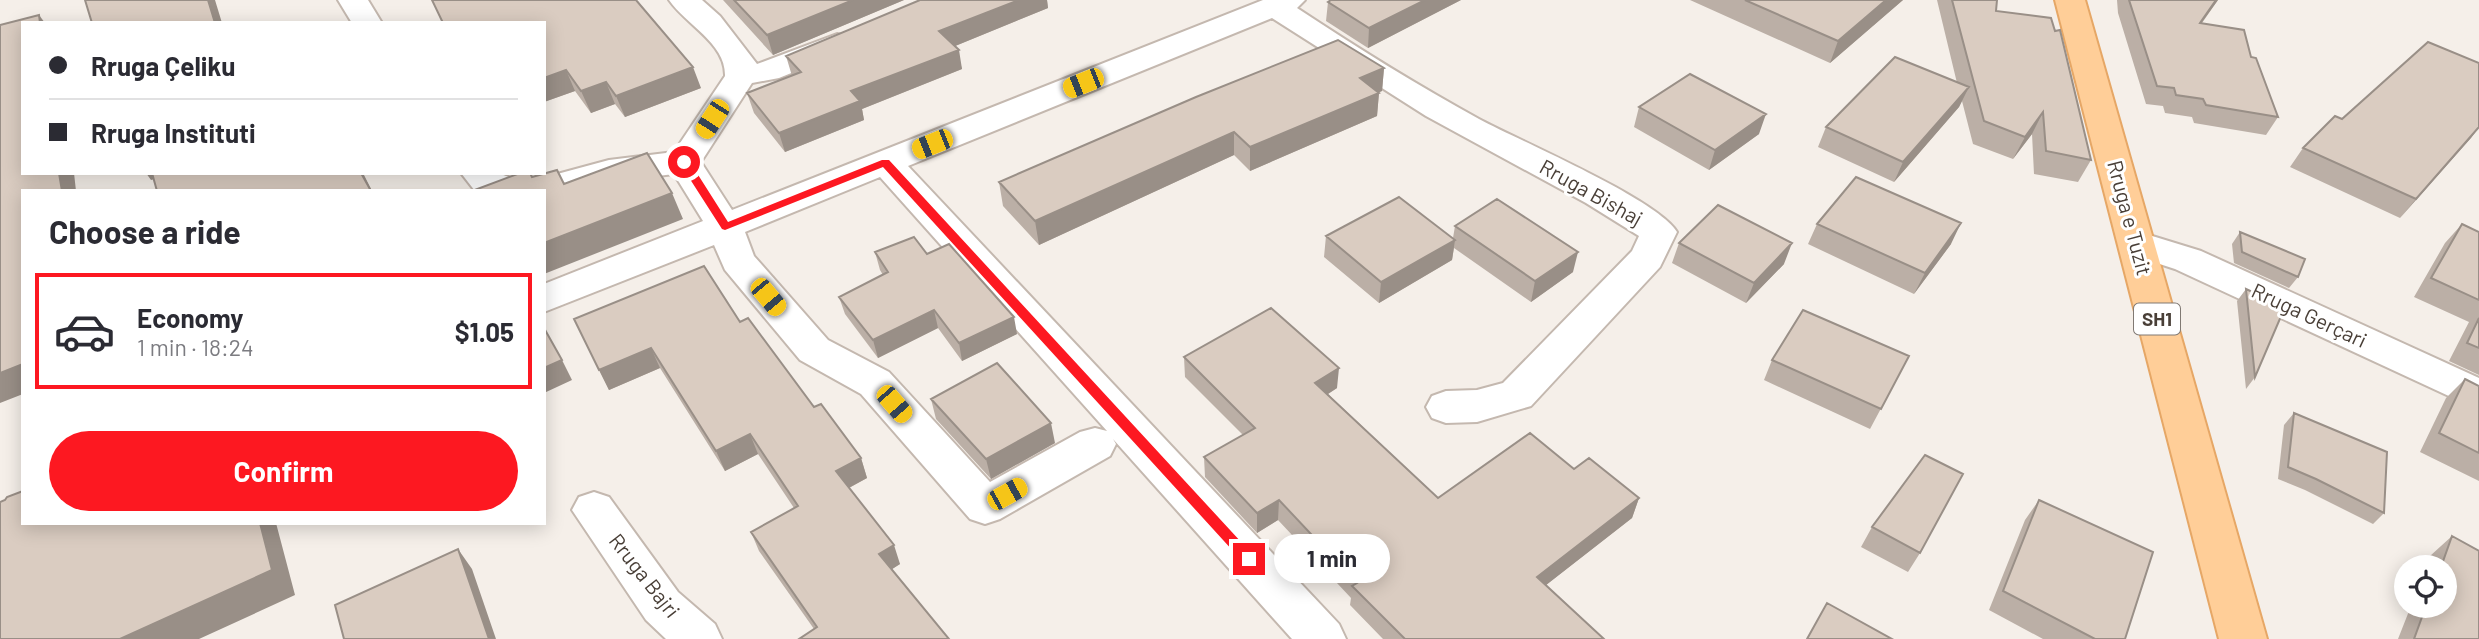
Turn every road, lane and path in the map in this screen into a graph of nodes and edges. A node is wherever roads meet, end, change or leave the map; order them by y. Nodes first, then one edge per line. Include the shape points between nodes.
1 (353, 0) edge
2 (684, 0) edge
3 (2070, 0) edge
4 (1282, 3) edge
5 (366, 21) edge
6 (858, 34) edge
7 (741, 76) junction
8 (684, 162) junction
9 (885, 162) junction
10 (480, 175) edge
11 (507, 189) edge
12 (541, 189) edge
13 (725, 227) junction
14 (2136, 243) junction
15 (546, 298) edge
16 (2479, 395) edge
17 (1446, 407) dead end
18 (1095, 444) dead end
19 (594, 510) dead end
20 (698, 639) edge
21 (1322, 639) edge
22 (2243, 639) edge

1 - 5 street
2 - 7 street via 709,22 741,62
3 - 14 main road, Rruga e Tuzit / SH1
4 - 9 street
4 - 17 street, Rruga Bishaj via 1326,41 1492,140 1632,212 1659,232 1647,258 1517,395 1477,406
6 - 7 street via 768,71
7 - 8 street
8 - 12 street via 646,163
8 - 13 street
9 - 13 street
9 - 21 street
10 - 11 street
13 - 15 street
13 - 18 street via 738,261 814,350 875,383 985,506
14 - 16 street, Rruga Gerçari via 2188,260
14 - 22 main road, Rruga e Tuzit / SH1
19 - 20 street, Rruga Bajri via 662,606

